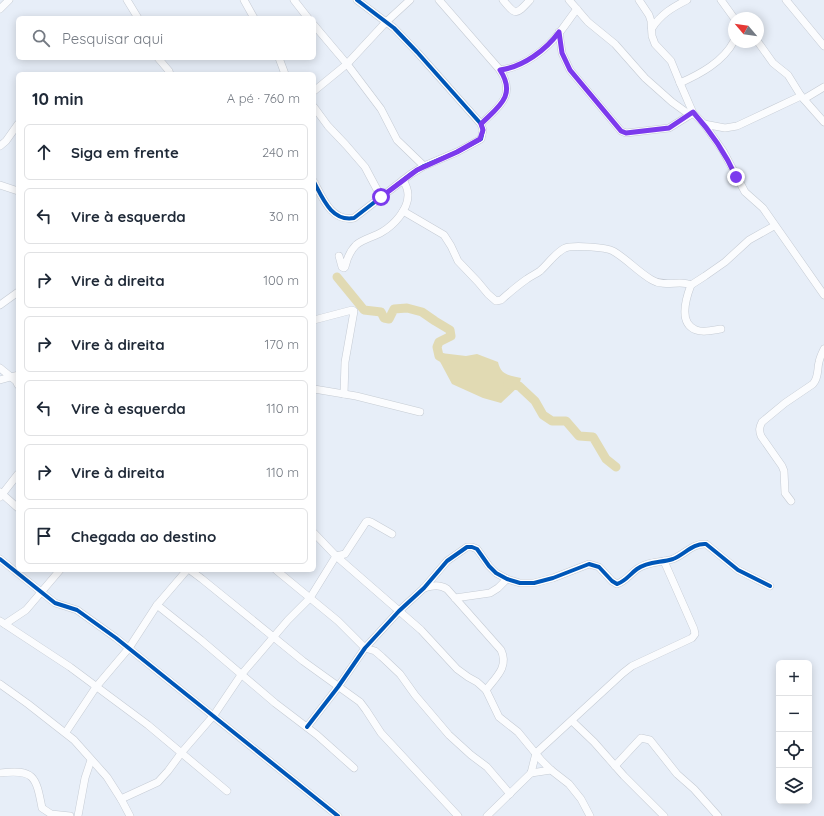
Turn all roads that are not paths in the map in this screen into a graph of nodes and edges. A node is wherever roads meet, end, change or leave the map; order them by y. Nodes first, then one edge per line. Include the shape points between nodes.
1 (127, 0) edge
2 (244, 0) edge
3 (294, 0) edge
4 (357, 0) edge
5 (410, 0) edge
6 (438, 0) edge
7 (503, 0) edge
8 (530, 0) edge
9 (570, 0) edge
10 (639, 0) edge
11 (688, 0) edge
12 (721, 0) edge
13 (786, 0) edge
14 (577, 9) junction
15 (730, 12) edge
16 (137, 16) edge
17 (253, 16) edge
18 (306, 16) edge
19 (386, 22) junction
20 (316, 27) edge
21 (652, 28) junction
22 (559, 32) junction
23 (824, 46) edge
24 (730, 48) edge
25 (762, 48) edge
26 (160, 60) edge
27 (280, 60) edge
28 (347, 64) junction
29 (500, 70) junction
30 (169, 72) edge
31 (284, 72) edge
32 (680, 83) junction
33 (824, 86) edge
34 (316, 89) edge
35 (803, 98) junction
36 (316, 110) edge
37 (692, 114) junction
38 (824, 122) edge
39 (481, 124) junction
40 (704, 124) junction
41 (16, 127) edge
42 (0, 146) edge
43 (424, 166) junction
44 (403, 180) junction
45 (0, 185) edge
46 (316, 186) edge
47 (16, 190) edge
48 (381, 197) junction
49 (403, 211) junction
50 (774, 226) junction
51 (340, 256) dead end
52 (691, 285) junction
53 (16, 293) edge
54 (824, 295) edge
55 (0, 305) edge
56 (316, 319) edge
57 (721, 329) dead end
58 (824, 349) edge
59 (0, 368) edge
60 (15, 376) edge
61 (0, 380) edge
62 (316, 389) edge
63 (344, 394) junction
64 (420, 412) dead end
65 (16, 476) edge
66 (1, 494) edge
67 (791, 501) dead end
68 (16, 506) edge
69 (392, 534) dead end
70 (316, 535) edge
71 (336, 556) junction
72 (0, 559) edge
73 (664, 561) junction
74 (16, 572) edge
75 (17, 572) edge
76 (58, 572) edge
77 (190, 572) edge
78 (192, 572) edge
79 (278, 572) edge
80 (507, 579) junction
81 (770, 586) dead end
82 (424, 588) junction
83 (42, 592) junction
84 (310, 598) junction
85 (455, 598) junction
86 (157, 605) junction
87 (399, 611) junction
88 (3, 622) edge
89 (273, 636) junction
90 (129, 648) junction
91 (365, 648) junction
92 (242, 675) junction
93 (0, 684) edge
94 (96, 687) junction
95 (338, 687) junction
96 (486, 690) junction
97 (214, 715) junction
98 (572, 721) junction
99 (307, 727) junction
100 (66, 732) junction
101 (182, 752) junction
102 (536, 753) junction
103 (91, 760) junction
104 (615, 766) junction
105 (354, 768) dead end
106 (551, 770) junction
107 (0, 773) edge
108 (531, 773) junction
109 (227, 791) dead end
110 (510, 794) junction
111 (121, 799) junction
112 (70, 816) edge
113 (78, 816) edge
114 (130, 816) edge
115 (338, 816) edge
116 (458, 816) edge
117 (487, 816) edge
118 (590, 816) edge
119 (664, 816) edge
120 (718, 816) edge

1 - 16 street
2 - 17 street
3 - 18 street
4 - 19 street
5 - 19 street
6 - 29 street
7 - 8 street via 516,12
9 - 14 street
10 - 21 street via 649,15
11 - 21 street via 668,10
12 - 15 street
13 - 23 street
14 - 22 street
14 - 37 street via 588,22 615,44 649,82 672,102
19 - 28 street
19 - 39 street via 417,52
20 - 28 street
21 - 32 street via 655,44 671,61
22 - 29 street via 539,53 514,67
22 - 37 street via 562,53 570,70 621,131 626,133 669,128
24 - 32 street via 722,58
25 - 35 street via 773,63 788,75
26 - 30 street
27 - 31 street
28 - 34 street
28 - 43 street via 381,109 397,140
29 - 39 street via 506,82 507,93 504,102
32 - 37 street
33 - 35 street
35 - 38 street
35 - 40 street via 737,126 725,128
36 - 48 street via 364,167
37 - 40 street
39 - 43 street via 483,130 480,139
40 - 50 street via 723,151 745,192 763,208
41 - 42 street
43 - 44 street
44 - 48 street
44 - 49 street via 408,194
45 - 47 street
46 - 48 street via 326,206 337,216 346,219 354,218
49 - 51 street via 386,229 356,245 349,254 344,268
49 - 52 street via 444,235 458,261 496,301 501,300 564,249 573,246 610,250 643,274 662,284
50 - 52 street via 749,240 725,262
50 - 54 street
52 - 57 street via 685,301 685,315 689,326 697,330
53 - 55 street
56 - 63 street via 354,311 345,362
58 - 67 street via 819,360 816,381 760,426 761,436 784,471 785,493
59 - 60 street
60 - 61 street
62 - 63 street
63 - 64 street
65 - 66 street
66 - 68 street
69 - 71 street via 368,521 345,554
70 - 71 street
71 - 84 street
71 - 87 street
72 - 74 street
73 - 80 street via 646,564 617,584 599,567 589,564 534,583
73 - 81 street via 680,556 700,544 706,544 738,570
73 - 98 street via 695,634 692,638 627,670
75 - 83 street
76 - 83 street
77 - 86 street
78 - 89 street
79 - 84 street
80 - 82 street via 489,566 477,549 467,547 447,561
80 - 85 street via 490,593
82 - 85 street via 442,586
82 - 87 street
83 - 88 street via 26,610
83 - 90 street via 55,603 77,610
84 - 89 street
84 - 91 street
85 - 96 street via 505,657 500,672
86 - 90 street
86 - 92 street
87 - 91 street
87 - 96 street via 421,630 457,669
88 - 94 street
89 - 92 street
89 - 95 street
90 - 94 street
90 - 97 street
91 - 95 street
91 - 110 street via 375,651 400,674 449,735 487,767
92 - 97 street
92 - 99 street
93 - 100 street
94 - 100 street
94 - 101 street
95 - 99 street
95 - 116 street via 360,702 381,733
96 - 102 street via 499,717 518,732
97 - 101 street
97 - 115 street
98 - 102 street
98 - 104 street
99 - 105 street
100 - 103 street
101 - 109 street
101 - 111 street via 158,782
102 - 106 street
102 - 108 street
103 - 111 street via 107,777
103 - 113 street
104 - 119 street
104 - 120 street via 641,738 650,740
106 - 108 street
106 - 118 street via 569,784
107 - 112 street via 17,771 30,775 38,786 42,808 51,814
108 - 110 street
110 - 117 street
111 - 114 street

